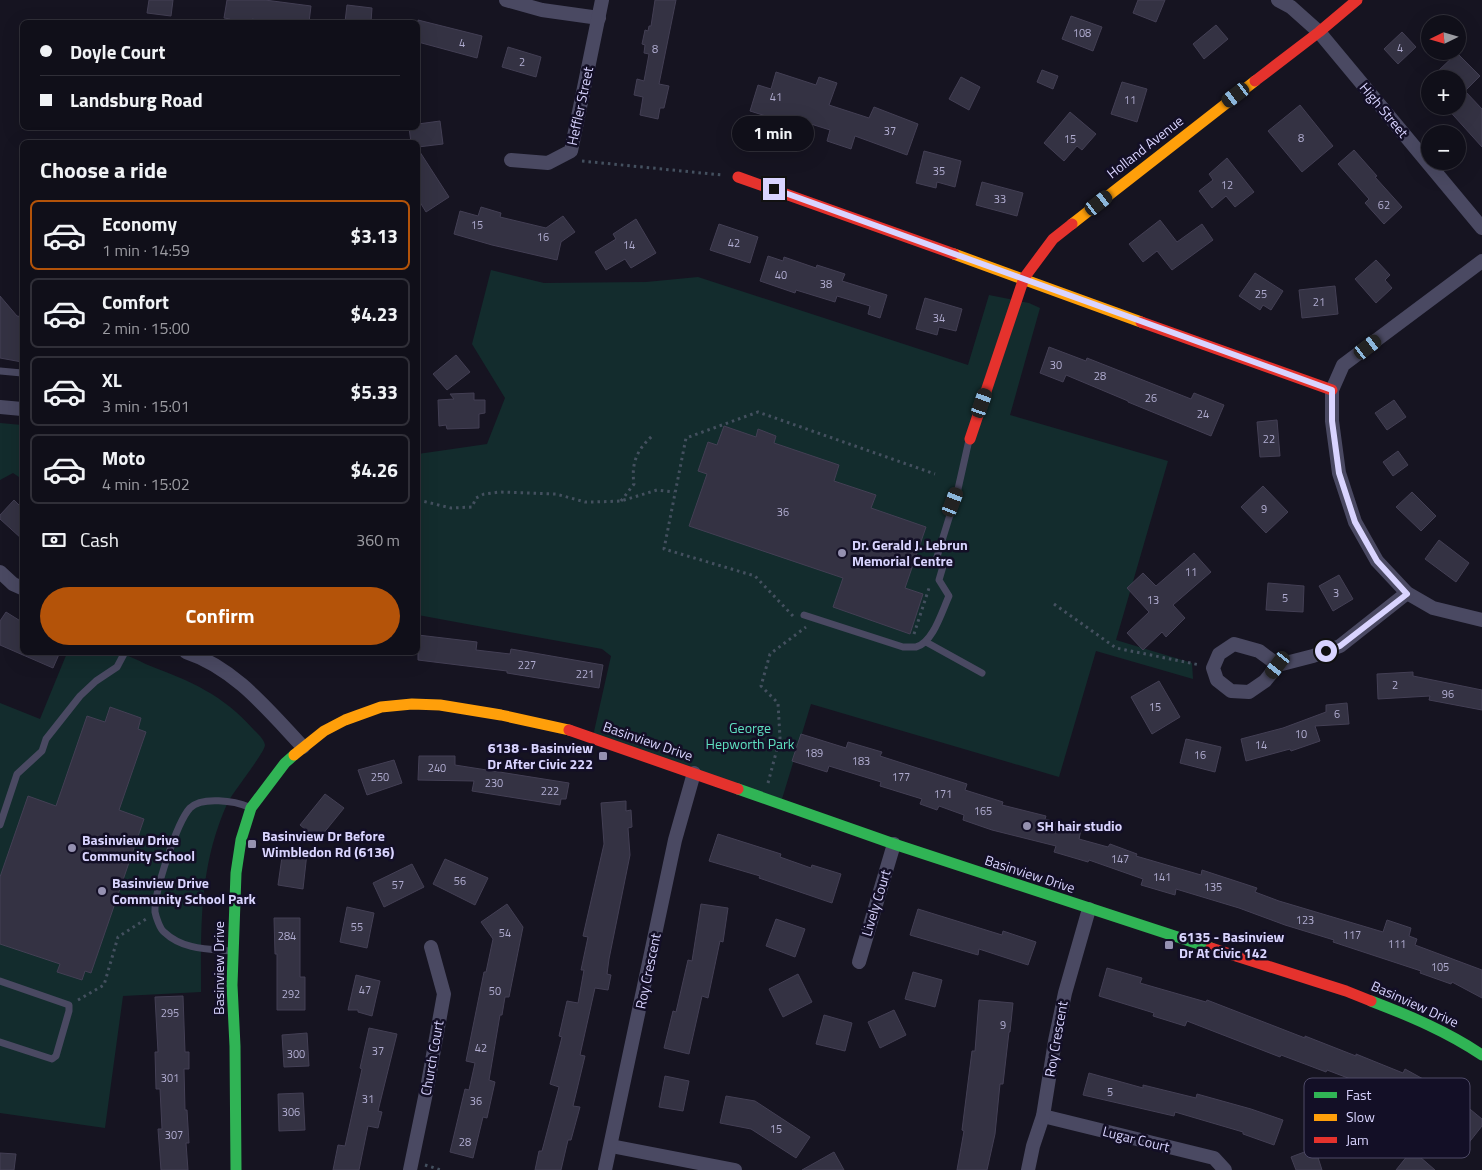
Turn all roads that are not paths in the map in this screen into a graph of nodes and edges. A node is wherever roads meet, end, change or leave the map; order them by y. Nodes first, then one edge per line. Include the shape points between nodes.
1 (506, 0) edge
2 (602, 0) edge
3 (1278, 0) edge
4 (1357, 0) edge
5 (598, 18) junction
6 (1320, 32) junction
7 (511, 160) dead end
8 (738, 177) road end
9 (1482, 228) edge
10 (1482, 261) edge
11 (1024, 278) junction
12 (0, 370) edge
13 (20, 373) edge
14 (1332, 390) junction
15 (0, 407) edge
16 (20, 409) edge
17 (970, 439) joint
18 (0, 572) edge
19 (20, 587) edge
20 (1407, 594) junction
21 (804, 614) dead end
22 (1482, 620) edge
23 (926, 642) junction
24 (123, 655) edge
25 (195, 655) edge
26 (1278, 665) junction
27 (982, 673) dead end
28 (303, 747) junction
29 (694, 773) junction
30 (251, 808) junction
31 (0, 825) edge
32 (894, 844) junction
33 (1089, 909) junction
34 (431, 947) dead end
35 (233, 952) junction
36 (859, 962) dead end
37 (0, 981) edge
38 (0, 1042) edge
39 (1482, 1054) edge
40 (1043, 1116) junction
41 (611, 1146) junction
42 (236, 1170) edge
43 (410, 1170) edge
44 (605, 1170) edge
45 (735, 1170) edge
46 (1028, 1170) edge
47 (1225, 1170) edge

1 - 5 street via 542,10
2 - 5 street, Heffler Street
3 - 6 street, High Street
4 - 6 street, Holland Avenue
5 - 7 street, Heffler Street via 571,151 548,163
6 - 9 street, High Street
6 - 11 street, Holland Avenue via 1053,239
8 - 11 street
10 - 14 street via 1343,365
11 - 14 street
11 - 17 street, Holland Avenue
12 - 13 lane
14 - 20 street via 1332,421 1339,473 1355,522 1377,561
15 - 16 street
17 - 23 lane via 940,561 939,580 949,596
18 - 19 street
20 - 22 street via 1433,608
20 - 26 street via 1340,646
21 - 23 lane via 904,647 917,647
23 - 27 lane
24 - 31 lane via 117,667 80,696 46,739 42,751 17,774
25 - 28 street via 242,684
26 - 26 street via 1259,651 1234,644 1219,654 1213,668 1217,680 1231,691 1249,692 1266,681
28 - 29 street, Basinview Drive via 345,720 381,707 440,705 563,728
28 - 30 street, Basinview Drive via 285,763
29 - 32 street, Basinview Drive
29 - 41 street, Roy Crescent via 675,840
30 - 35 street, Basinview Drive via 241,840 236,873
30 - 35 lane via 236,802 210,800 191,807 181,822 157,892 155,912 162,932 186,946
32 - 33 street, Basinview Drive
32 - 36 street, Lively Court
33 - 39 street, Basinview Drive via 1346,991 1415,1018
33 - 40 street, Roy Crescent via 1064,993
34 - 43 street, Church Court via 444,994
35 - 42 street, Basinview Drive
37 - 38 lane via 69,1005 56,1056 52,1059
40 - 46 street, Roy Crescent
40 - 47 street, Lugar Court via 1214,1158
41 - 44 street, Roy Crescent
41 - 45 street

